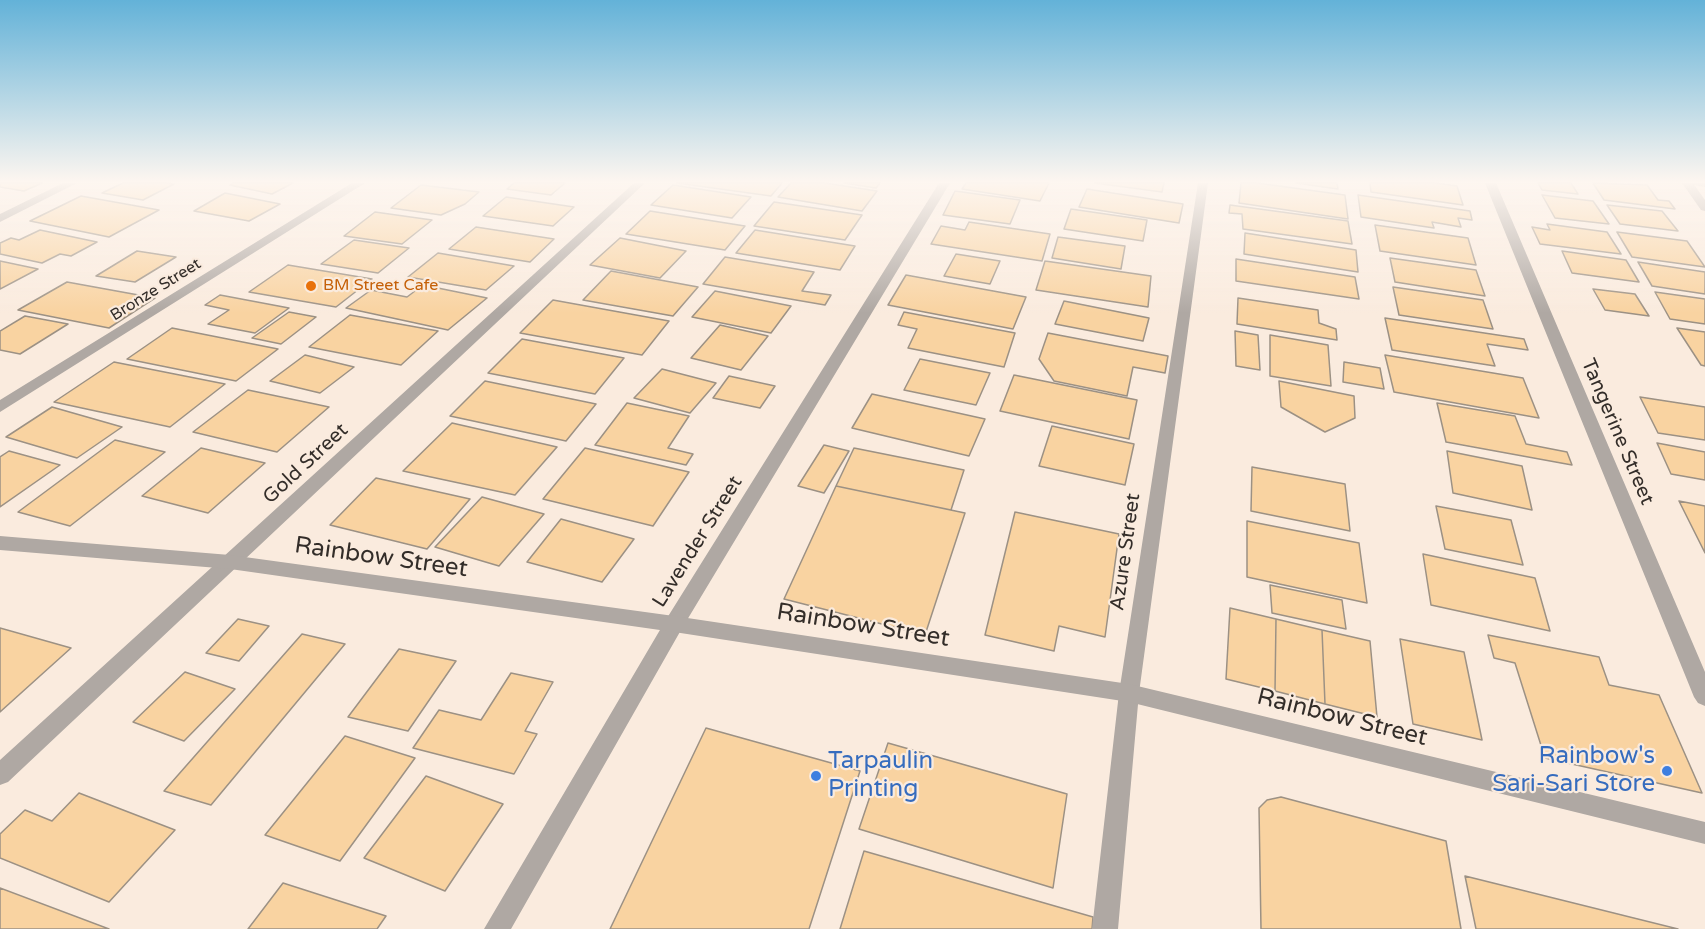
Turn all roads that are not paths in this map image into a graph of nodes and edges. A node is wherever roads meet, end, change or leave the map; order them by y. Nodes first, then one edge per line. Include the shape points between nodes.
1 (290, 226) edge
2 (593, 226) edge
3 (918, 226) edge
4 (1197, 226) edge
5 (1508, 226) edge
6 (0, 407) edge
7 (0, 543) edge
8 (230, 562) junction
9 (674, 624) junction
10 (1129, 693) junction
11 (1705, 697) edge
12 (0, 775) edge
13 (1705, 833) edge
14 (497, 929) edge
15 (1105, 929) edge

1 - 6 street, Bronze Street
2 - 8 street, Gold Street
3 - 9 street, Lavender Street
4 - 10 street, Azure Street
5 - 11 street, Tangerine Street
7 - 8 street, Rainbow Street
8 - 9 street, Rainbow Street
8 - 12 street, Gold Street
9 - 10 street, Rainbow Street
9 - 14 street, Lavender Street
10 - 13 street, Rainbow Street
10 - 15 street, Azure Street

